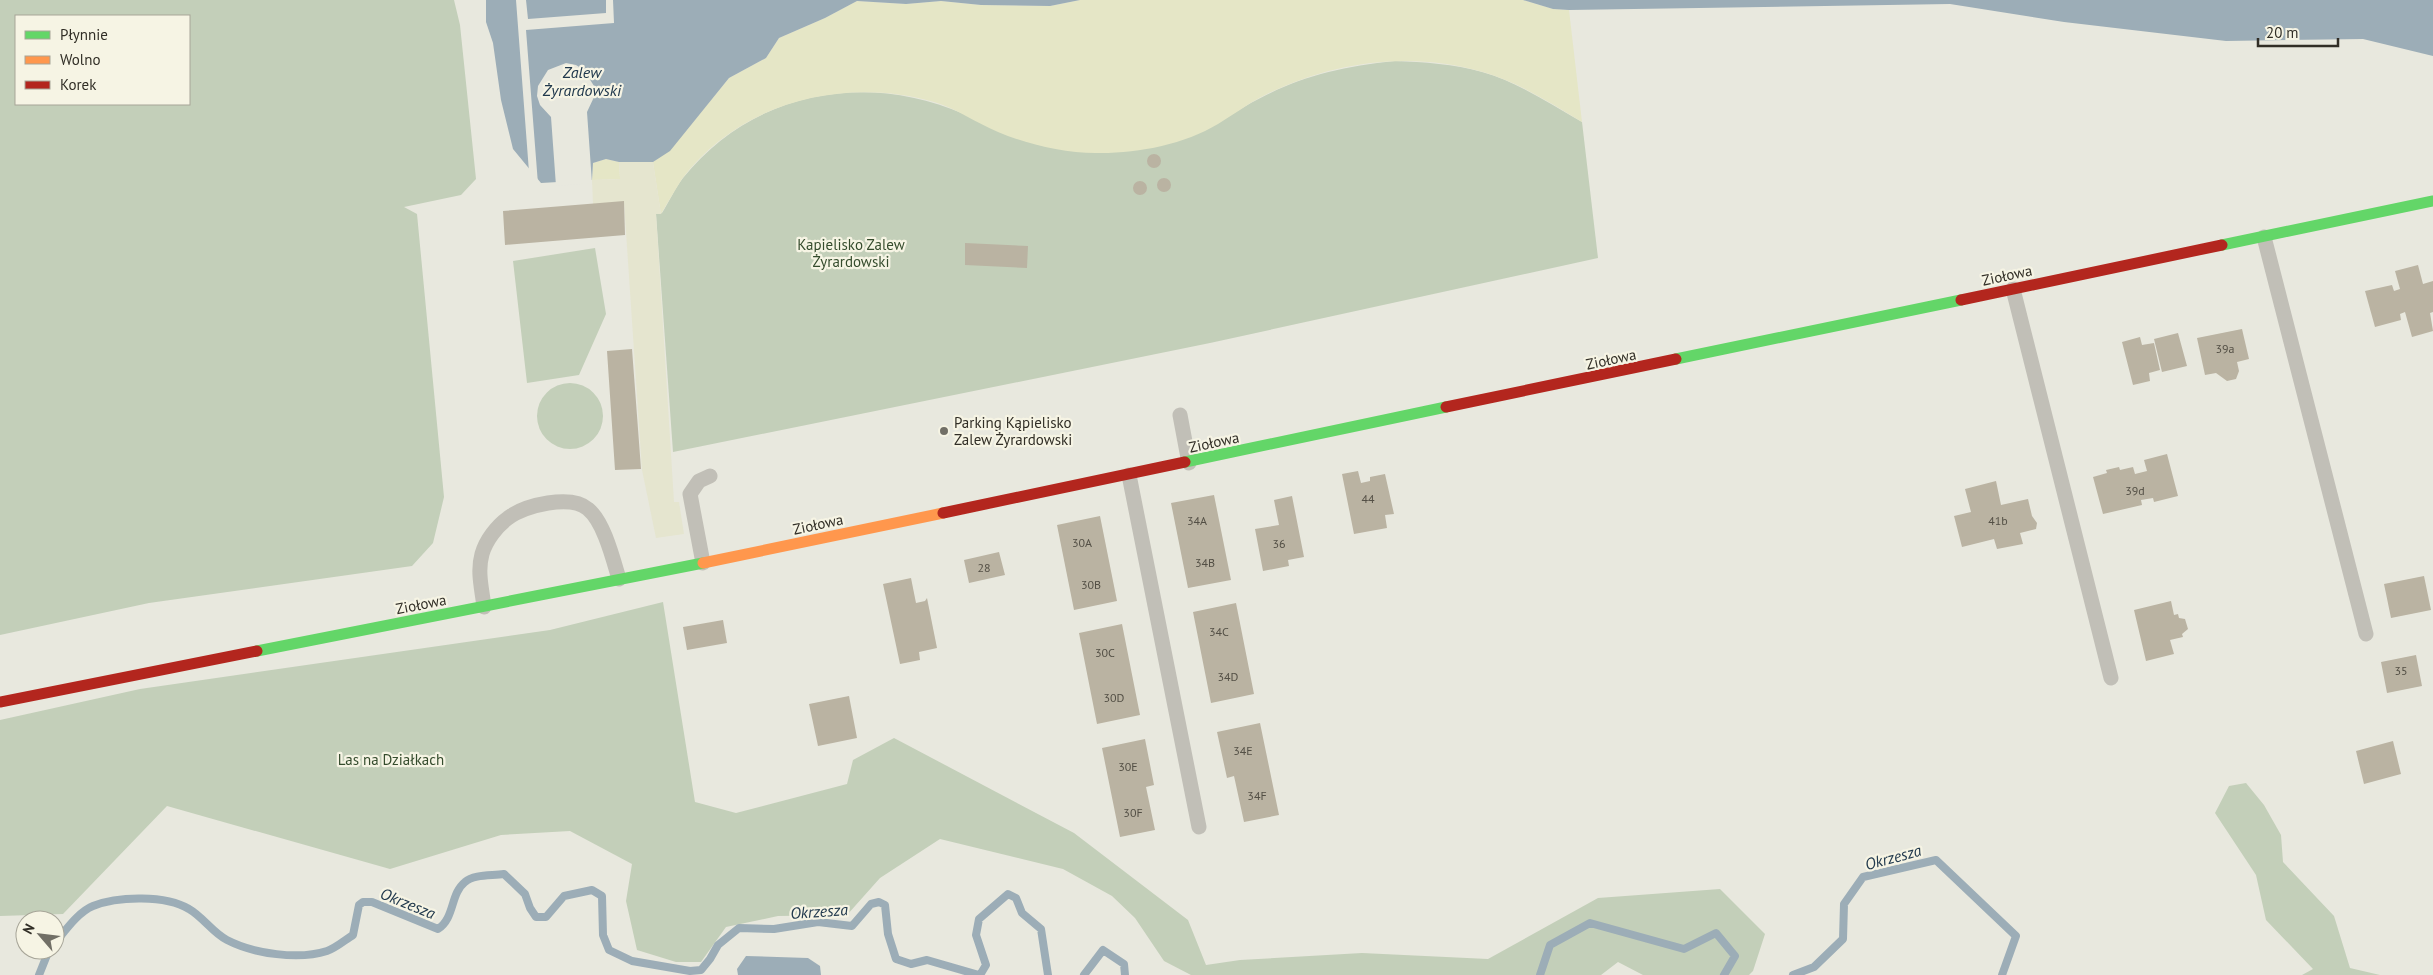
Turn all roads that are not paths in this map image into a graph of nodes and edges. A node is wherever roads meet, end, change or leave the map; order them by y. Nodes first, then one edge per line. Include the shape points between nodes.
1 (2433, 201) edge
2 (2264, 237) junction
3 (2013, 289) junction
4 (1180, 415) dead end
5 (1189, 463) junction
6 (1128, 475) junction
7 (710, 476) dead end
8 (704, 563) junction
9 (619, 579) junction
10 (484, 607) junction
11 (2366, 634) dead end
12 (2111, 678) dead end
13 (0, 702) edge
14 (1199, 827) dead end

1 - 2 street, Ziołowa
2 - 3 street, Ziołowa
2 - 11 lane
3 - 5 street, Ziołowa
3 - 12 lane
4 - 5 lane
5 - 6 street, Ziołowa
6 - 8 street, Ziołowa
6 - 14 lane
7 - 8 lane via 699,481 690,494
8 - 9 street, Ziołowa
9 - 10 street, Ziołowa
9 - 10 lane via 598,522 588,509 562,501 510,516 498,526 482,553 479,571
10 - 13 street, Ziołowa

